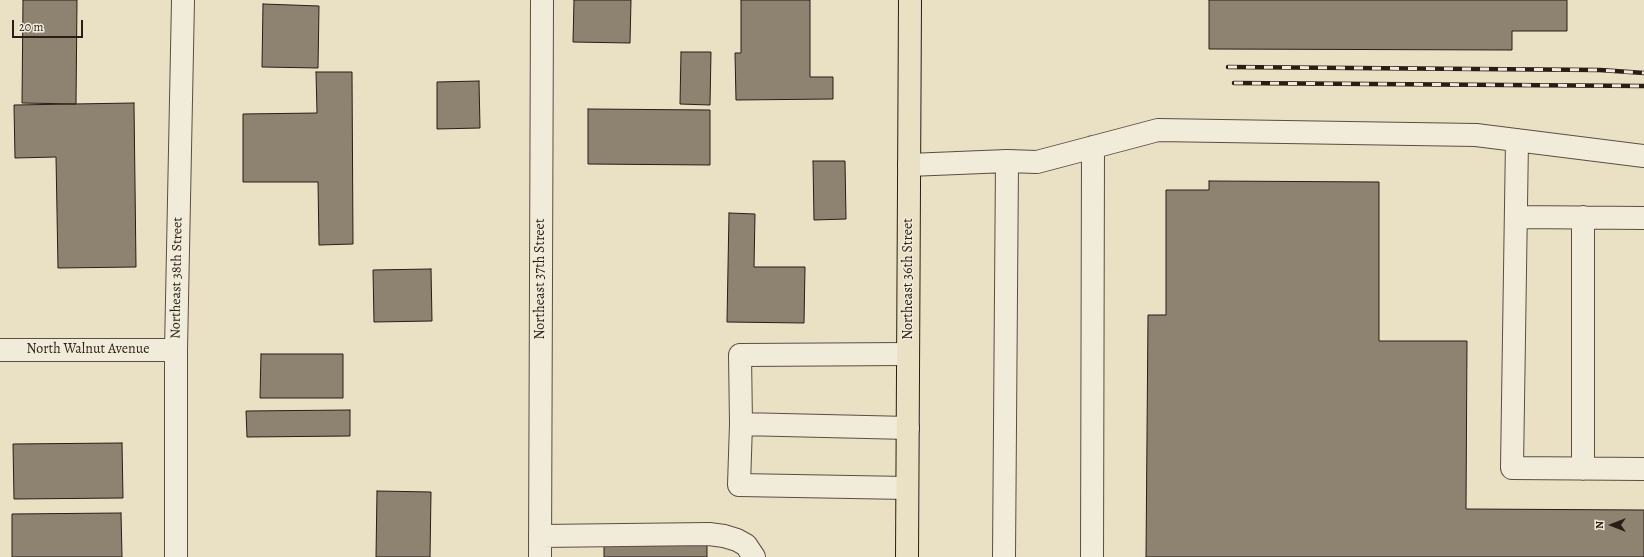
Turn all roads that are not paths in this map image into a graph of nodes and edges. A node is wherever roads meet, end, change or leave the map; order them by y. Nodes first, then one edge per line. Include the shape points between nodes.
1 (183, 0) edge
2 (542, 0) edge
3 (910, 0) edge
4 (1517, 140) junction
5 (1093, 147) junction
6 (1644, 156) edge
7 (1007, 160) junction
8 (909, 165) junction
9 (1516, 216) junction
10 (1583, 217) junction
11 (1644, 218) edge
12 (0, 350) edge
13 (176, 350) junction
14 (908, 354) junction
15 (741, 424) junction
16 (908, 428) junction
17 (1583, 469) junction
18 (1644, 469) edge
19 (907, 488) junction
20 (540, 547) edge
21 (176, 557) edge
22 (754, 557) edge
23 (907, 557) edge
24 (1004, 557) edge
25 (1092, 557) edge

1 - 13 street, Northeast 38th Street
2 - 20 street, Northeast 37th Street
3 - 8 main road, Northeast 36th Street
4 - 5 street via 1476,135 1158,130
4 - 6 street
4 - 9 street
5 - 7 street via 1037,162
5 - 25 street
7 - 8 street
7 - 24 street
8 - 14 main road, Northeast 36th Street
9 - 10 street
9 - 17 street via 1512,468
10 - 11 street
10 - 17 street
12 - 13 street, North Walnut Avenue
13 - 21 street, Northeast 38th Street
14 - 15 street via 740,355
14 - 16 main road, Northeast 36th Street
15 - 16 street
15 - 19 street via 740,485
16 - 19 main road, Northeast 36th Street
17 - 18 street
19 - 23 main road, Northeast 36th Street
20 - 22 street via 709,534 737,540 746,545

